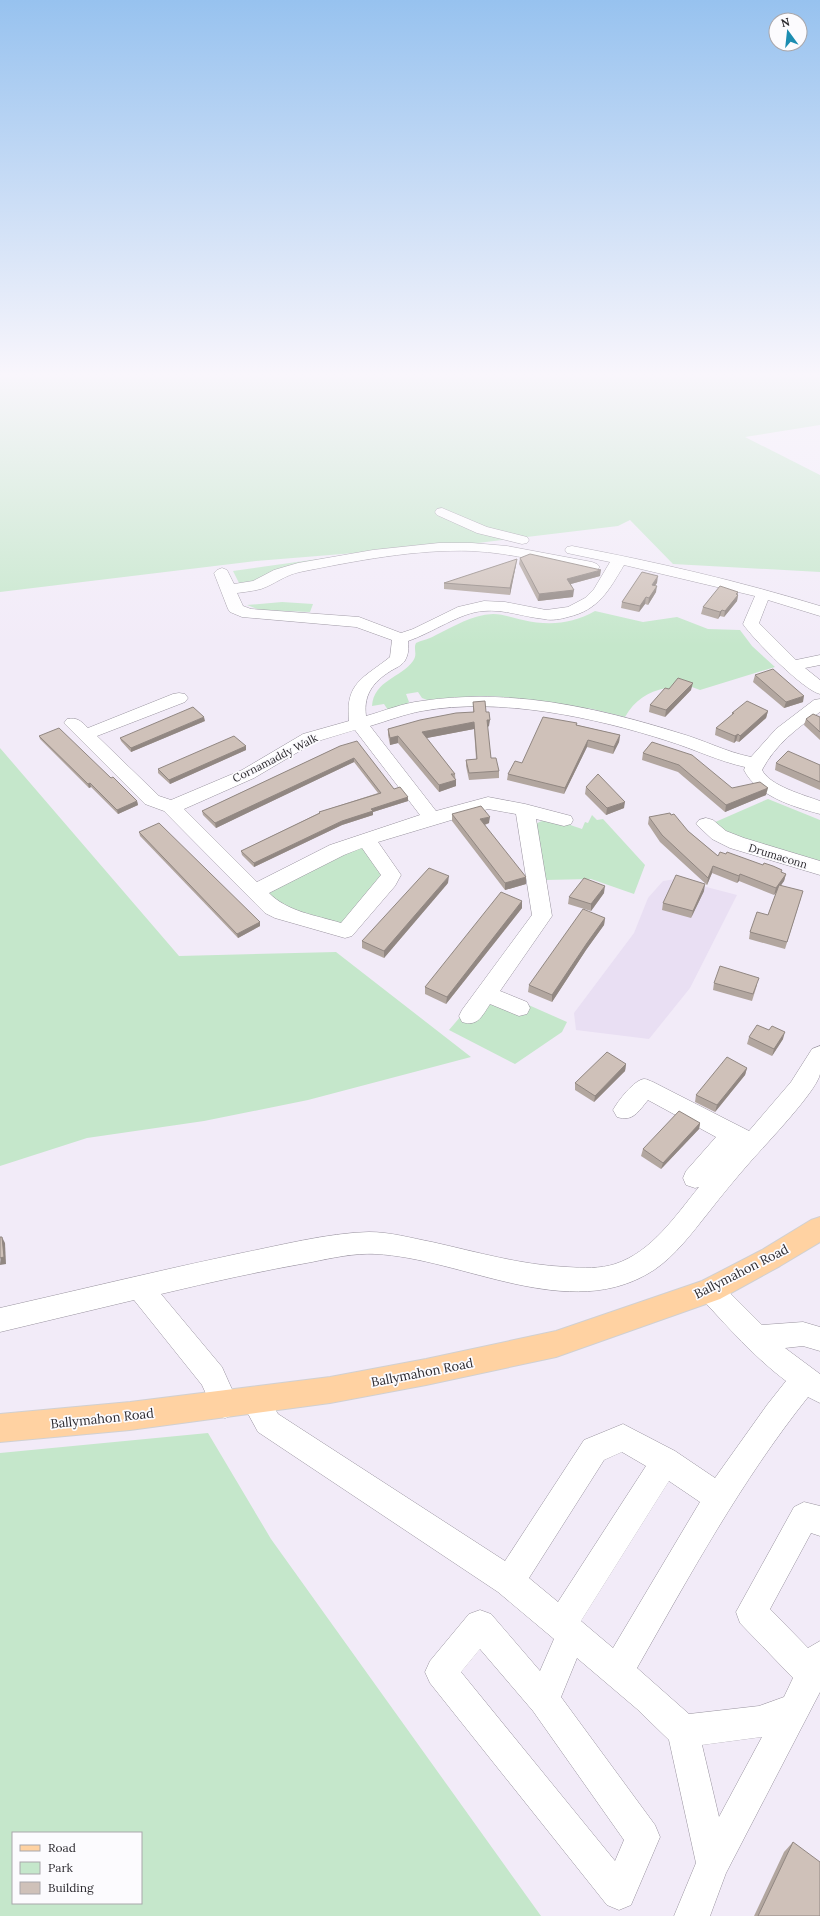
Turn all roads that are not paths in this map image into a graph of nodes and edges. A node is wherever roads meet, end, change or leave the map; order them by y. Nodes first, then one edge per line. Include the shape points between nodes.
1 (442, 512) dead end
2 (619, 560) junction
3 (592, 567) edge
4 (222, 573) dead end
5 (228, 590) junction
6 (766, 594) junction
7 (820, 611) edge
8 (400, 638) junction
9 (820, 660) edge
10 (792, 666) junction
11 (179, 698) dead end
12 (820, 701) edge
13 (358, 723) junction
14 (756, 764) junction
15 (171, 807) junction
16 (820, 808) edge
17 (525, 810) junction
18 (432, 818) junction
19 (564, 820) dead end
20 (706, 824) dead end
21 (366, 839) junction
22 (820, 868) edge
23 (255, 892) junction
24 (487, 994) junction
25 (519, 1008) dead end
26 (470, 1016) dead end
27 (820, 1055) edge
28 (625, 1110) dead end
29 (742, 1139) junction
30 (695, 1178) dead end
31 (820, 1228) edge
32 (139, 1287) junction
33 (710, 1290) junction
34 (0, 1320) edge
35 (756, 1338) junction
36 (820, 1339) edge
37 (813, 1384) edge
38 (255, 1401) junction
39 (225, 1404) junction
40 (0, 1428) edge
41 (665, 1461) junction
42 (719, 1498) junction
43 (820, 1521) edge
44 (509, 1581) junction
45 (566, 1630) junction
46 (816, 1666) edge
47 (617, 1672) junction
48 (544, 1700) junction
49 (795, 1709) junction
50 (683, 1731) junction
51 (713, 1863) junction
52 (692, 1916) edge

1 - 2 street via 497,535
2 - 6 street
2 - 8 street via 596,597 567,613 546,615 499,606 477,607 464,610 419,632
3 - 5 street via 565,568 507,550 438,547 294,569 279,573 257,585
4 - 5 street
5 - 8 street via 236,609 248,614 359,622
6 - 7 street
6 - 10 street via 761,599 752,624
8 - 13 street via 400,654 397,660 369,679 360,691 356,705
9 - 10 street
10 - 12 street
11 - 15 street via 79,729 152,800
12 - 14 street via 780,734
13 - 14 street, Cornamaddy Walk via 416,700 517,702 645,728 729,758
13 - 15 street, Cornamaddy Walk via 309,738 248,774
13 - 18 street
14 - 16 street via 753,770 760,781
15 - 23 street
17 - 18 street via 488,803
17 - 19 street
17 - 24 street via 542,916
18 - 21 street
20 - 22 street, Drumaconn via 719,835 741,838
21 - 23 street via 337,850
21 - 23 street via 391,875 342,935 282,914
24 - 25 street
24 - 26 street
27 - 29 street via 803,1085
28 - 29 street via 645,1088
29 - 30 street
29 - 32 street via 670,1239 636,1268 598,1279 556,1280 375,1243 294,1254
31 - 33 main road, Ballymahon Road via 771,1258
32 - 34 street
32 - 39 street via 212,1376
33 - 35 street
33 - 38 main road, Ballymahon Road via 556,1344 426,1372
35 - 36 street via 803,1334
35 - 37 street via 778,1359
37 - 42 street via 777,1414
38 - 39 main road, Ballymahon Road
38 - 44 street via 268,1423
39 - 40 main road, Ballymahon Road
41 - 42 street
41 - 44 street via 623,1438 594,1450
41 - 45 street
42 - 47 street
43 - 46 street via 804,1517 751,1612
44 - 45 street
45 - 47 street
45 - 48 street
46 - 49 street
47 - 50 street
48 - 48 street via 643,1837 619,1893 441,1672 480,1625
49 - 50 street via 759,1722
49 - 51 street
50 - 51 street
51 - 52 street

